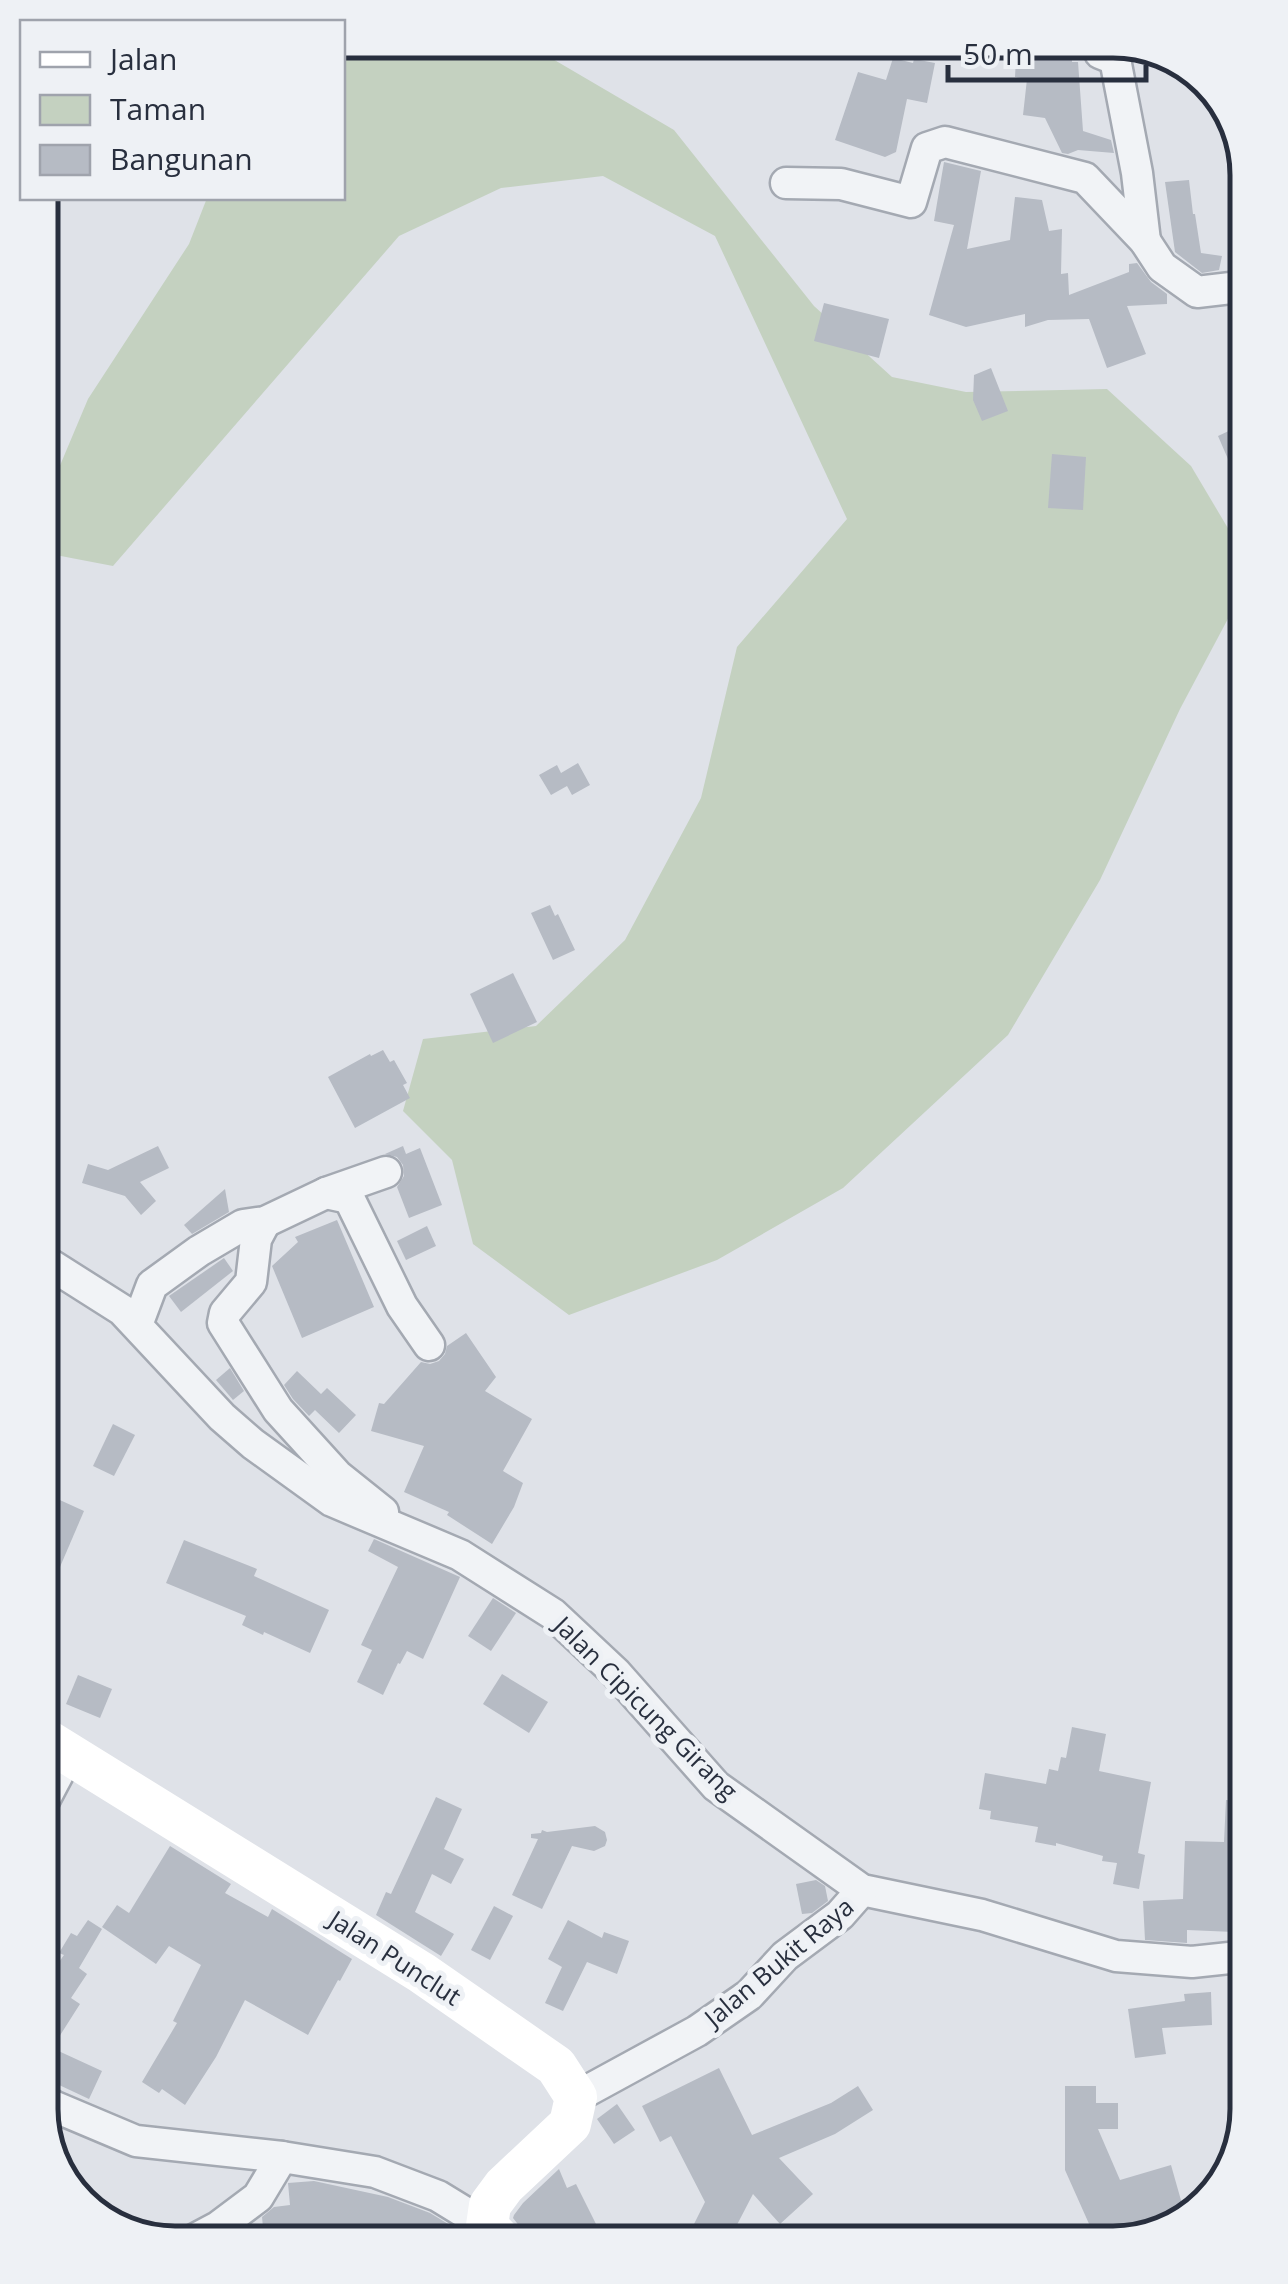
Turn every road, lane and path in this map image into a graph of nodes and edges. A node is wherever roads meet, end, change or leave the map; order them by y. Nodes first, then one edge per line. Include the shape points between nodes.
1 (1112, 58) edge
2 (786, 182) dead end
3 (1145, 241) junction
4 (1230, 288) edge
5 (386, 1172) dead end
6 (326, 1193) junction
7 (265, 1222) junction
8 (58, 1269) edge
9 (137, 1325) junction
10 (429, 1345) dead end
11 (408, 1533) junction
12 (58, 1748) edge
13 (862, 1890) junction
14 (1230, 1959) edge
15 (576, 2097) junction
16 (58, 2108) edge
17 (282, 2158) junction
18 (219, 2226) edge
19 (483, 2226) edge
20 (494, 2226) edge

1 - 3 street
2 - 3 street via 841,184 911,202 927,148 945,142 1086,178
3 - 4 street via 1162,267 1198,292
5 - 6 street
6 - 7 street
6 - 10 street via 349,1198 402,1306
7 - 9 street via 243,1225 152,1285
7 - 11 street via 251,1282 223,1323 278,1410 338,1476
8 - 9 street, Jalan Cipicung Girang
9 - 11 street, Jalan Cipicung Girang via 253,1444 332,1501
11 - 13 street, Jalan Cipicung Girang via 460,1555 552,1614 616,1673 716,1786
12 - 15 main road, Jalan Punclut via 422,1973 556,2066
13 - 14 street, Jalan Bukit Raya via 982,1915 1116,1956
13 - 15 street, Jalan Bukit Raya via 749,1994 697,2032
15 - 20 main road via 570,2124 490,2205
16 - 17 street via 136,2141
17 - 18 street via 258,2197
17 - 19 street via 375,2172 438,2196

